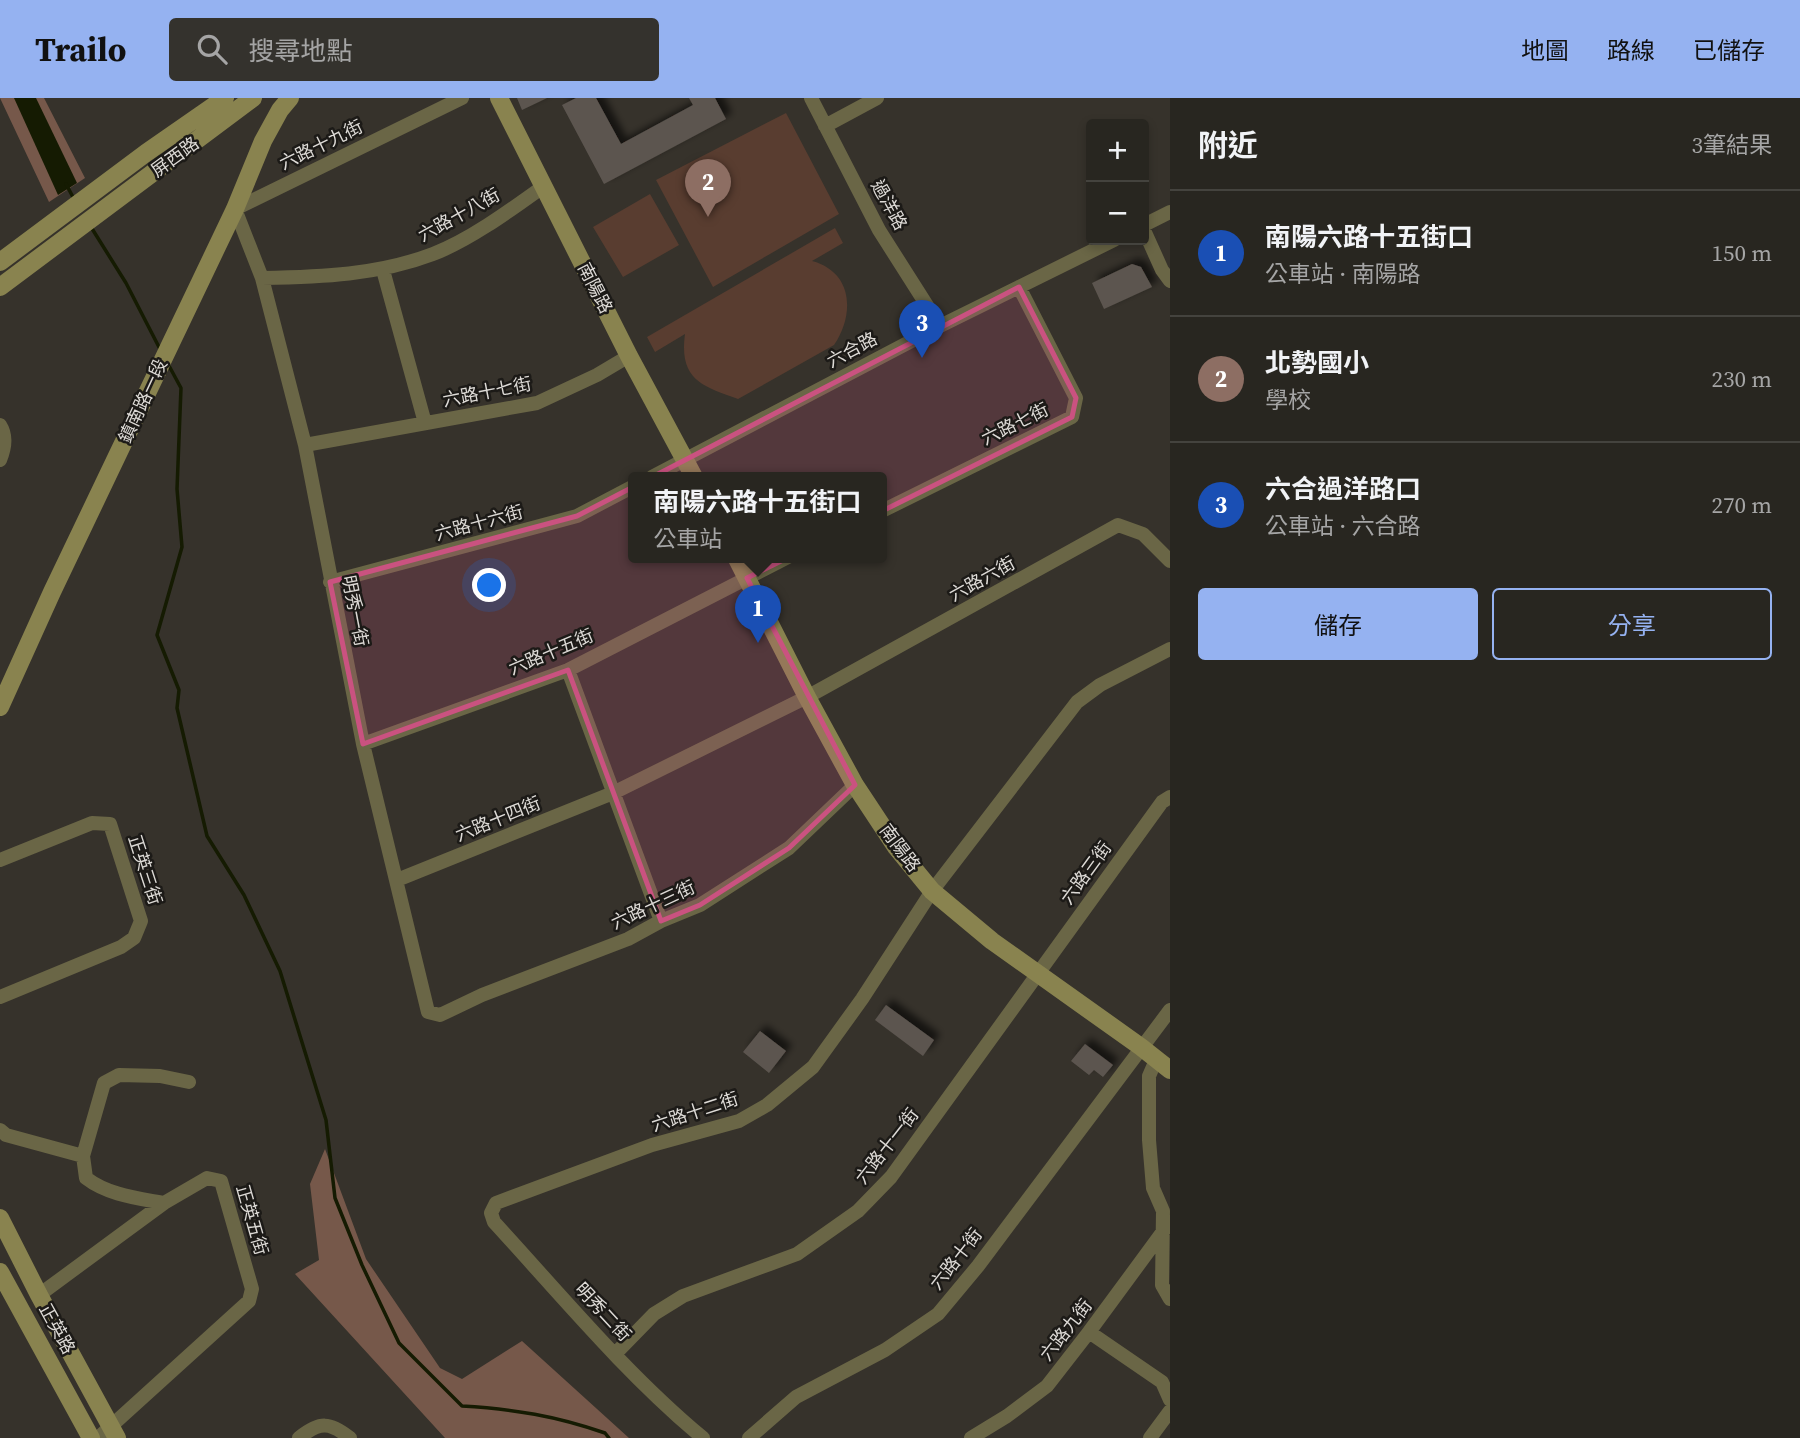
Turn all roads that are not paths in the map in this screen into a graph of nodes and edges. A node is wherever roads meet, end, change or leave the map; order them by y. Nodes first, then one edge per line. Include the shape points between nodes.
1 (225, 98) edge
2 (253, 98) edge
3 (290, 98) edge
4 (462, 98) edge
5 (499, 98) edge
6 (811, 98) edge
7 (877, 98) edge
8 (825, 126) junction
9 (544, 186) junction
10 (235, 209) junction
11 (1170, 212) edge
12 (1149, 224) edge
13 (1149, 239) edge
14 (1104, 245) edge
15 (0, 262) edge
16 (383, 270) junction
17 (262, 278) junction
18 (1170, 281) edge
19 (0, 286) edge
20 (1019, 287) junction
21 (940, 326) junction
22 (629, 356) junction
23 (425, 423) junction
24 (0, 425) edge
25 (305, 445) junction
26 (0, 460) edge
27 (685, 460) junction
28 (662, 472) edge
29 (691, 472) edge
30 (628, 489) edge
31 (887, 509) edge
32 (1170, 561) edge
33 (739, 563) edge
34 (776, 563) edge
35 (747, 578) junction
36 (330, 582) junction
37 (1170, 649) edge
38 (568, 670) junction
39 (807, 697) junction
40 (0, 707) edge
41 (363, 744) junction
42 (855, 785) junction
43 (613, 793) junction
44 (1170, 797) edge
45 (0, 860) edge
46 (397, 880) junction
47 (932, 891) junction
48 (661, 921) junction
49 (1038, 975) junction
50 (0, 997) edge
51 (1170, 1010) edge
52 (440, 1015) joint
53 (1141, 1047) junction
54 (1163, 1065) edge
55 (189, 1082) dead end
56 (0, 1130) edge
57 (83, 1156) junction
58 (164, 1203) junction
59 (496, 1203) joint
60 (0, 1218) edge
61 (1166, 1228) edge
62 (0, 1272) edge
63 (39, 1295) junction
64 (1170, 1300) edge
65 (1090, 1332) junction
66 (615, 1354) junction
67 (1170, 1400) edge
68 (1170, 1411) edge
69 (109, 1434) edge
70 (91, 1438) edge
71 (299, 1438) edge
72 (350, 1438) edge
73 (703, 1438) edge
74 (748, 1438) edge
75 (971, 1438) edge
76 (1150, 1438) edge

1 - 15 street, 屏西路
2 - 19 street, 屏西路
3 - 10 street, 鎮南路一段 via 263,141
4 - 10 street, 六路十九街
5 - 9 street, 南陽路
6 - 8 street, 過洋路
7 - 8 street
8 - 21 street, 過洋路 via 879,230
9 - 16 street, 六路十八街 via 435,254
9 - 22 street, 南陽路
10 - 17 street, 明秀一街
10 - 40 street, 鎮南路一段
11 - 12 street
13 - 18 street
14 - 20 street, 六合路
16 - 17 street, 六路十八街 via 336,277
16 - 23 street, 六路十七街
17 - 25 street, 明秀一街
20 - 21 street, 六合路
20 - 31 street, 六路七街 via 1076,398 1072,417
21 - 27 street, 六合路
22 - 23 street, 六路十七街 via 537,403
22 - 27 street, 南陽路
23 - 25 street, 六路十七街
24 - 26 street via 5,448
25 - 36 street, 明秀一街
27 - 28 street
27 - 29 street, 南陽路
30 - 36 street, 六路十六街 via 577,516
32 - 39 street, 六路六街 via 1143,534 1118,525
33 - 35 street, 南陽路
34 - 35 street
35 - 38 street, 六路十五街
35 - 39 street, 南陽路
36 - 41 street, 明秀一街
37 - 47 street via 1077,702
38 - 41 street, 六路十五街
38 - 43 street
39 - 42 street, 南陽路
39 - 43 street, 六路十四街
41 - 46 street, 明秀一街
42 - 47 street, 南陽路
42 - 48 street, 六路十三街 via 789,848 700,905
43 - 46 street, 六路十四街
43 - 48 street
44 - 49 street, 六路三街
45 - 50 street, 正英三街 via 92,822 110,824 141,921 134,938 121,947
46 - 52 street, 明秀一街 via 428,1012
47 - 49 street, 南陽路
47 - 59 street, 六路十二街 via 813,1067 767,1105 739,1121 652,1145
48 - 52 street, 六路十三街 via 628,939
49 - 53 street, 南陽路
49 - 66 street, 六路十一街 via 891,1177 858,1211 797,1254 683,1296 654,1314
51 - 53 street
53 - 54 street, 南陽路
53 - 74 street, 六路十街 via 938,1314 885,1350 796,1397
54 - 61 street, 南陽路 via 1149,1076 1149,1140 1153,1188
55 - 57 street via 119,1075 104,1083
56 - 57 street
57 - 58 street via 86,1178 96,1185
58 - 63 street, 正英五街
58 - 69 street, 正英五街 via 207,1178 221,1181 252,1289 249,1301
59 - 66 street, 明秀二街 via 491,1213 494,1222
60 - 63 street, 正英路
61 - 64 street, 南陽路 via 1162,1285
61 - 65 street, 六路九街
62 - 70 street, 正英路
63 - 69 street, 正英路
65 - 67 street via 1162,1382
65 - 75 street, 六路九街 via 1047,1386
66 - 73 street, 明秀二街
68 - 76 street
71 - 72 street via 321,1425 335,1427

